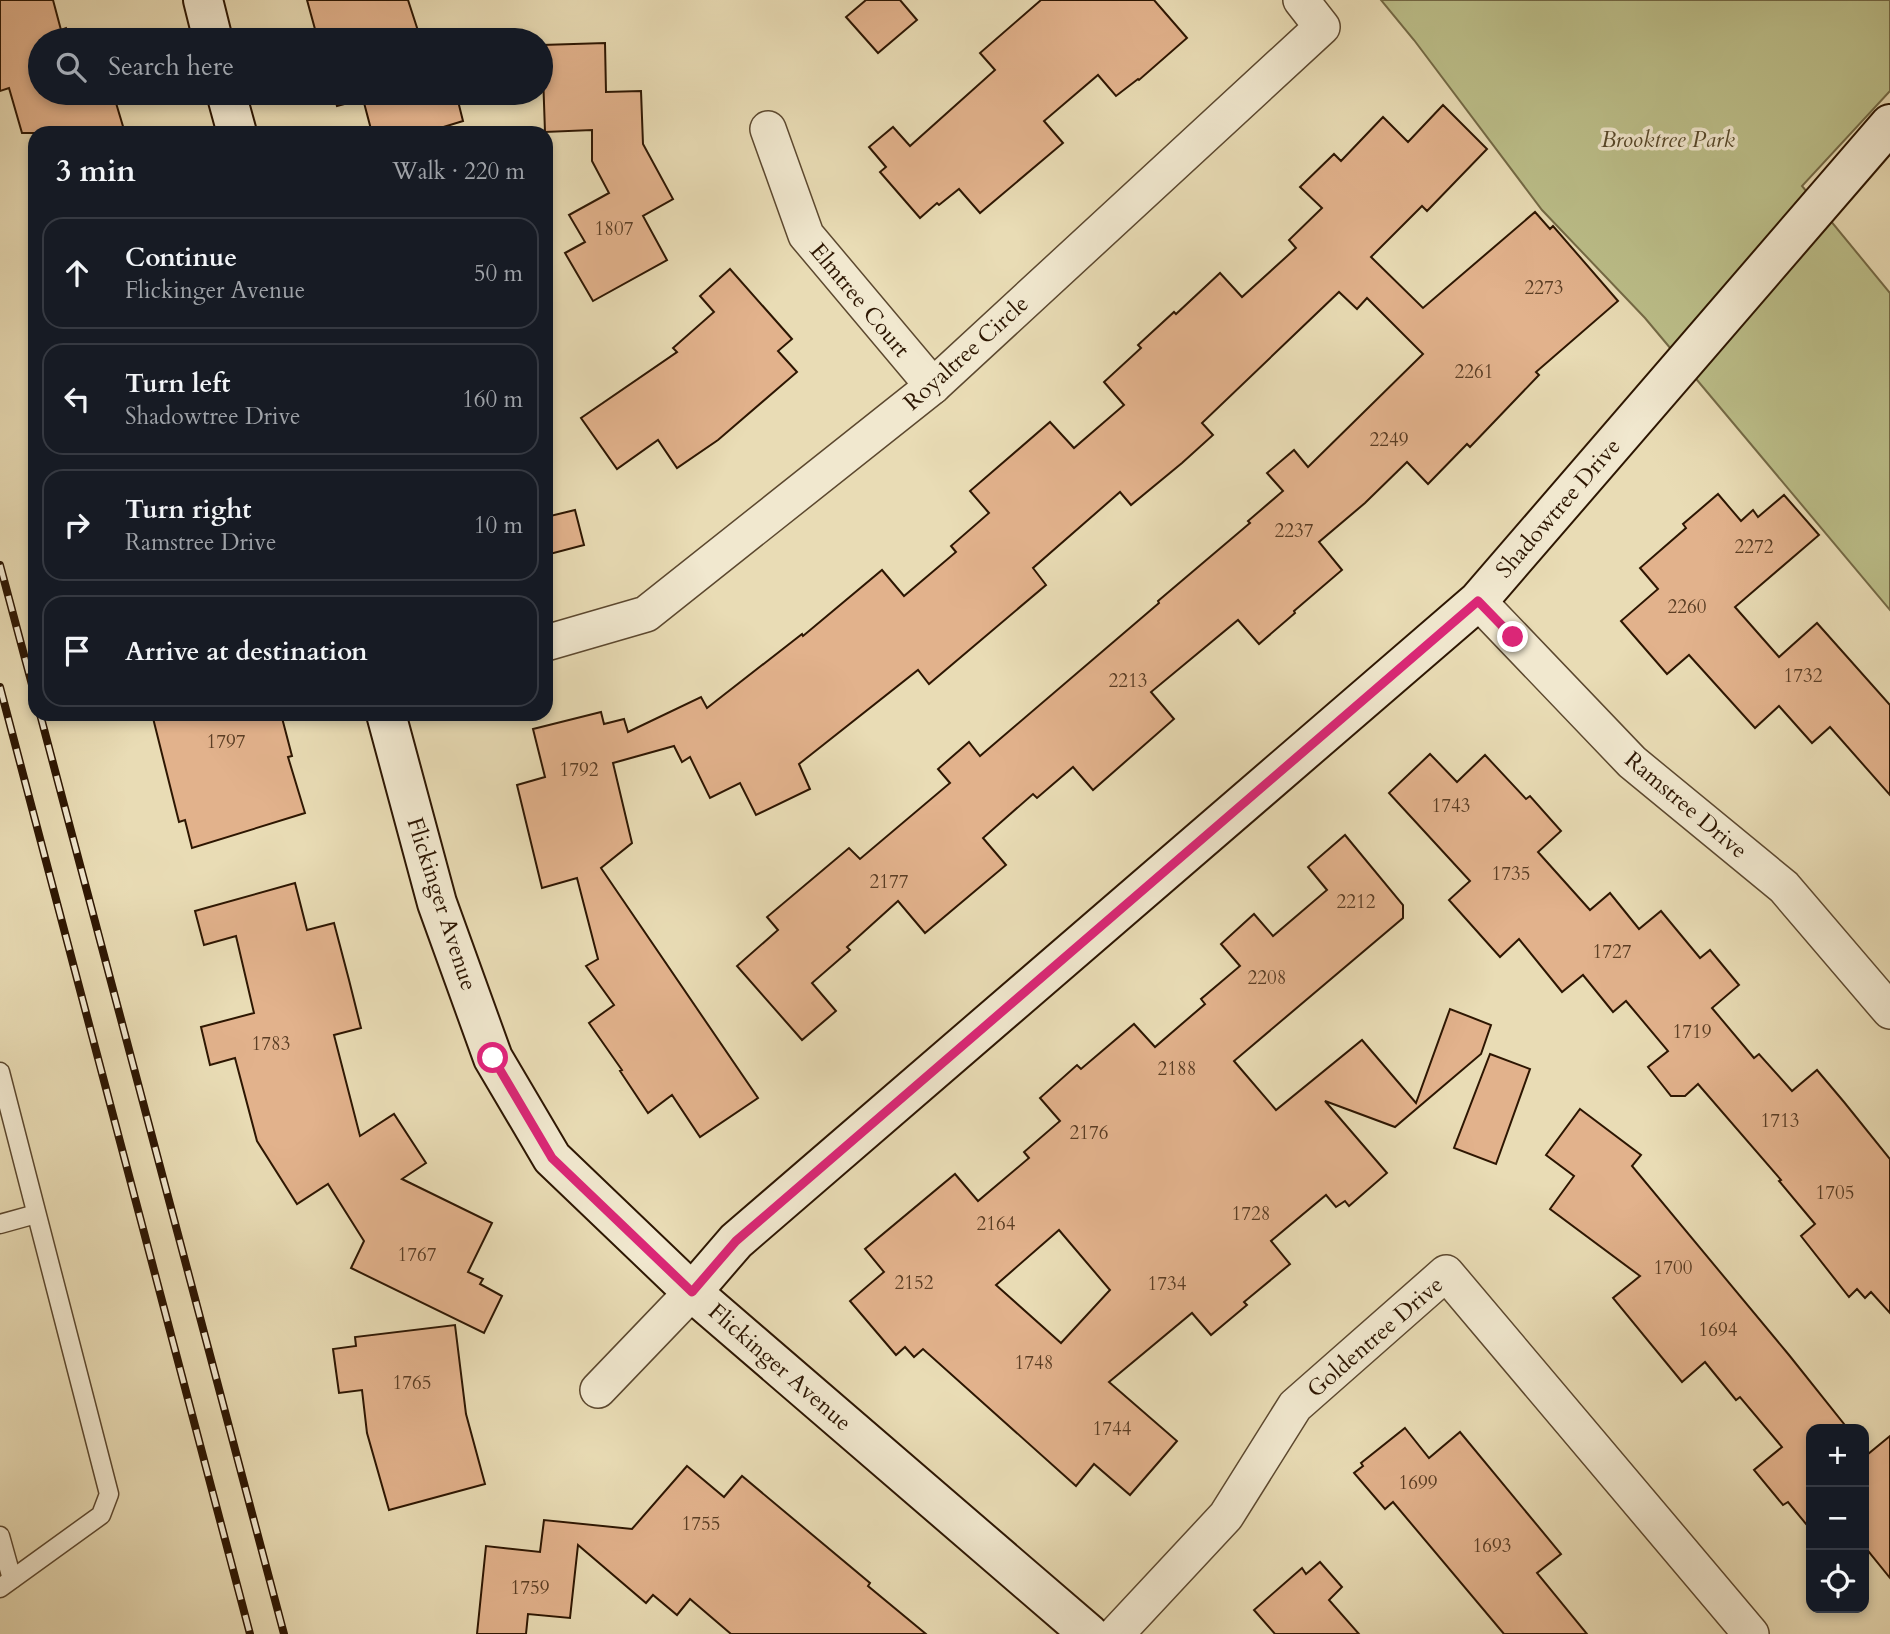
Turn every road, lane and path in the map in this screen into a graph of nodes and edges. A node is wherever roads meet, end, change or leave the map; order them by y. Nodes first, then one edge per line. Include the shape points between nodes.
1 (202, 0) edge
2 (1301, 0) edge
3 (210, 28) edge
4 (229, 105) edge
5 (1890, 124) edge
6 (235, 126) edge
7 (768, 129) dead end
8 (933, 386) junction
9 (1478, 601) junction
10 (553, 641) edge
11 (388, 721) edge
12 (1890, 1011) edge
13 (0, 1072) edge
14 (36, 1214) junction
15 (0, 1224) edge
16 (692, 1292) junction
17 (598, 1390) dead end
18 (0, 1536) edge
19 (6, 1584) edge
20 (1089, 1634) edge
21 (1116, 1634) edge
22 (1751, 1634) edge

1 - 3 street
2 - 8 street, Royaltree Circle via 1322,27
4 - 6 street
5 - 9 street, Shadowtree Drive
7 - 8 street, Elmtree Court via 806,235
8 - 10 street, Royaltree Circle via 646,614
9 - 12 street, Ramstree Drive via 1632,762 1784,887
9 - 16 street, Shadowtree Drive via 736,1241
11 - 16 street, Flickinger Avenue via 437,904 493,1058 552,1158
13 - 14 lane
14 - 15 lane
14 - 19 lane via 109,1493 101,1515
16 - 17 street, Shadowtree Drive
16 - 20 street, Flickinger Avenue
18 - 19 lane
21 - 22 street, Goldentree Drive via 1226,1516 1295,1406 1446,1273

